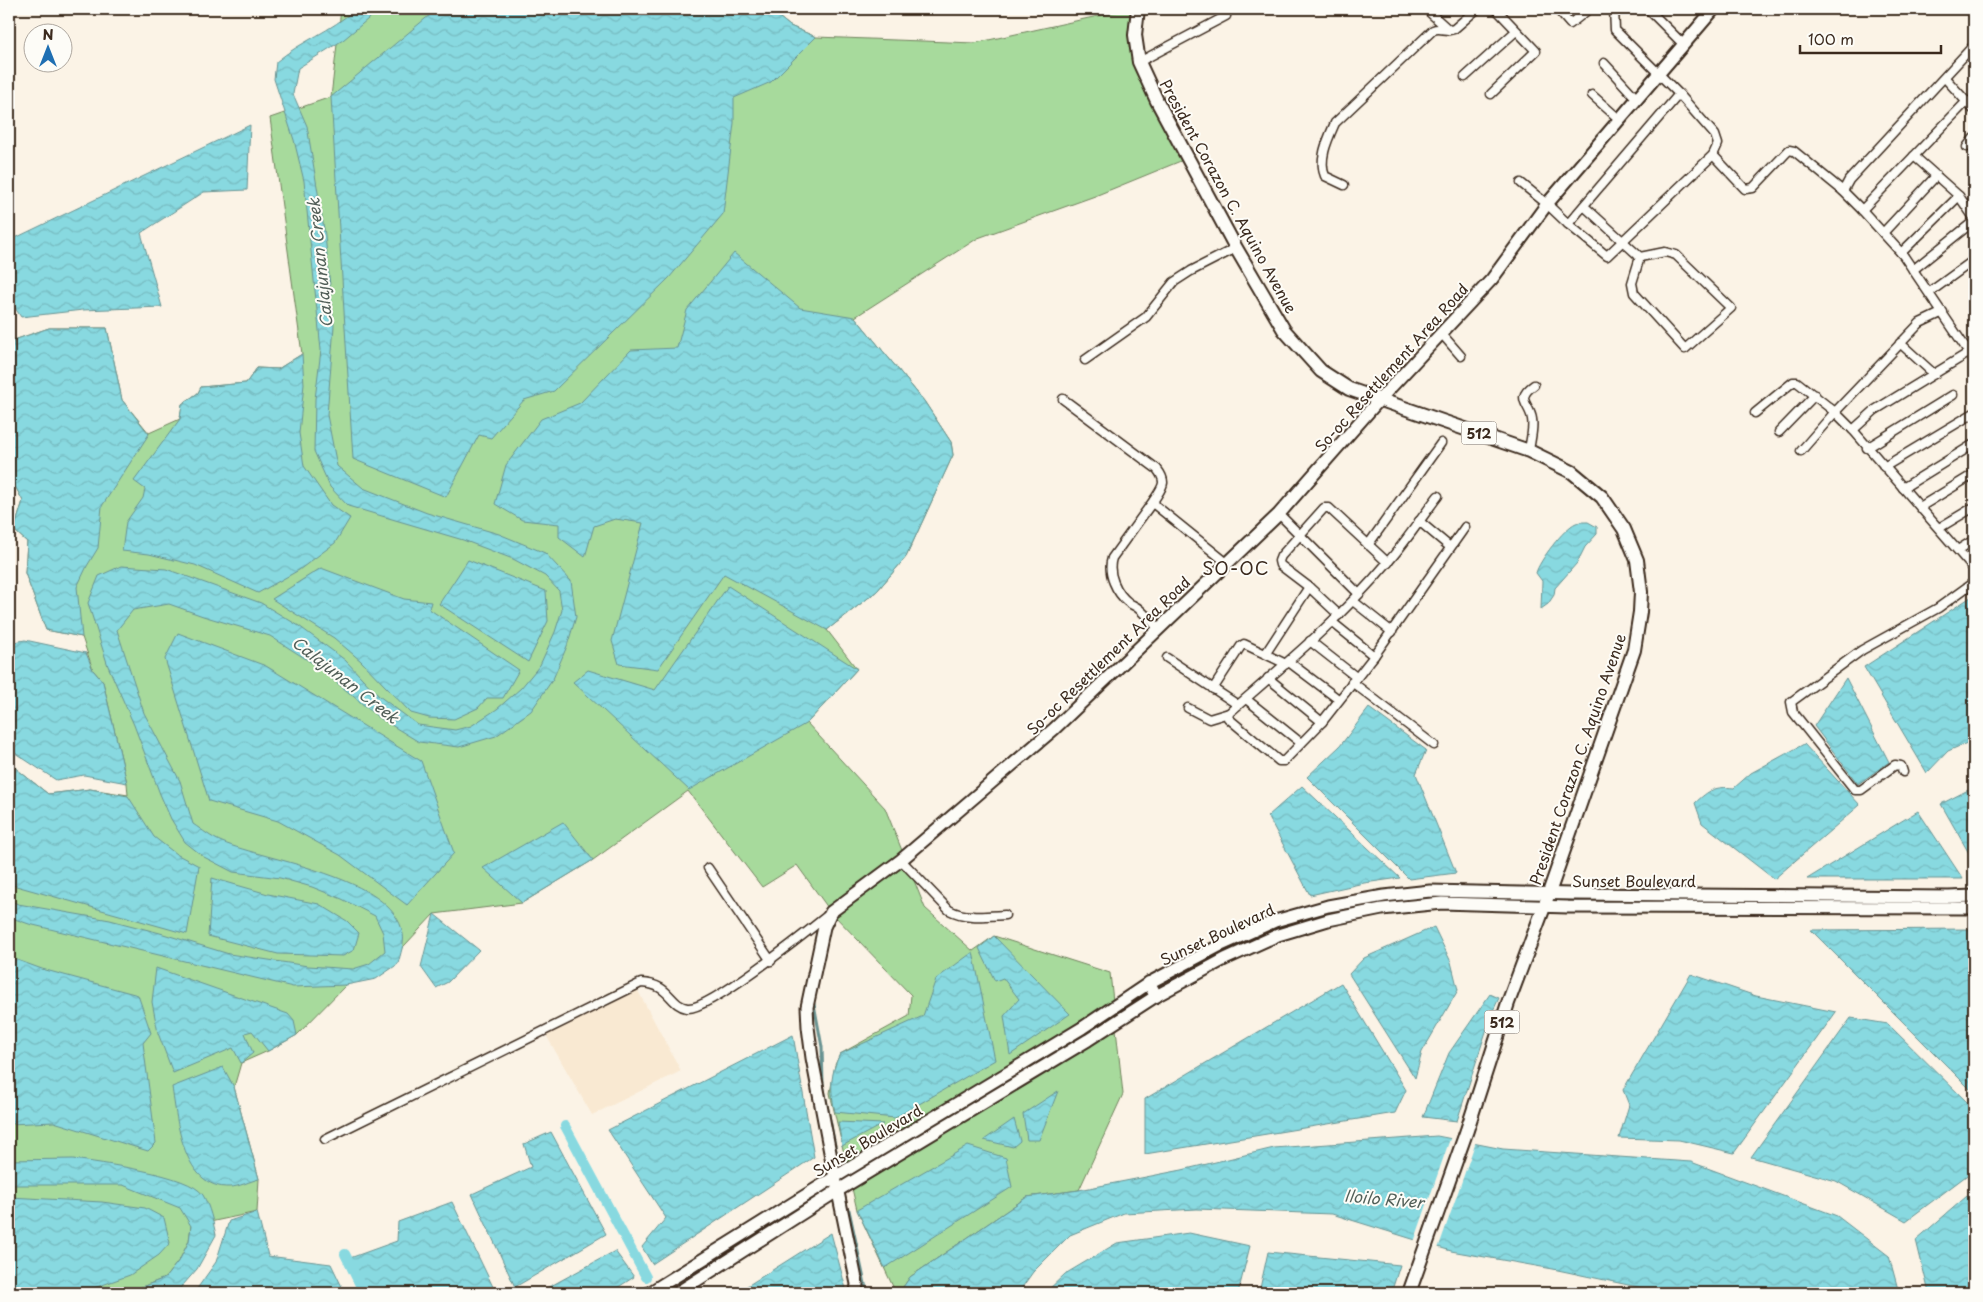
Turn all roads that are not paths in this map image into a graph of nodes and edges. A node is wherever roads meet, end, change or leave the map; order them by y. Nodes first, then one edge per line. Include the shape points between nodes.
1 (1138, 9) edge
2 (1426, 9) edge
3 (1477, 9) edge
4 (1496, 9) edge
5 (1556, 9) edge
6 (1589, 9) edge
7 (1614, 9) edge
8 (1714, 9) edge
9 (1653, 11) edge
10 (1226, 16) dead end
11 (1450, 31) junction
12 (1516, 31) junction
13 (1682, 44) junction
14 (1974, 45) edge
15 (1139, 62) junction
16 (1604, 63) dead end
17 (1660, 73) junction
18 (1465, 77) dead end
19 (1945, 78) junction
20 (1491, 94) dead end
21 (1679, 94) junction
22 (1592, 96) dead end
23 (1637, 100) junction
24 (1967, 101) junction
25 (1974, 110) edge
26 (1620, 120) junction
27 (1974, 138) edge
28 (1967, 147) dead end
29 (1713, 155) junction
30 (1914, 156) junction
31 (1936, 176) junction
32 (1521, 183) dead end
33 (1344, 185) dead end
34 (1842, 191) junction
35 (1959, 196) junction
36 (1547, 204) junction
37 (1584, 206) junction
38 (1862, 210) junction
39 (1974, 219) edge
40 (1568, 224) junction
41 (1884, 234) junction
42 (1624, 240) junction
43 (1236, 248) junction
44 (1901, 253) junction
45 (1640, 257) junction
46 (1974, 260) edge
47 (1914, 270) junction
48 (1930, 292) junction
49 (1943, 312) junction
50 (1441, 334) junction
51 (1900, 343) junction
52 (1973, 355) edge
53 (1461, 356) dead end
54 (1085, 360) dead end
55 (1934, 374) junction
56 (1534, 384) dead end
57 (1814, 395) junction
58 (1953, 395) dead end
59 (1063, 399) dead end
60 (1379, 400) junction
61 (1755, 412) dead end
62 (1835, 412) junction
63 (1974, 413) edge
64 (1853, 430) junction
65 (1779, 432) dead end
66 (1441, 443) dead end
67 (1974, 444) edge
68 (1867, 448) junction
69 (1529, 451) junction
70 (1801, 451) dead end
71 (1884, 467) junction
72 (1974, 474) edge
73 (1903, 488) junction
74 (1438, 496) dead end
75 (1154, 500) junction
76 (1920, 507) junction
77 (1974, 507) edge
78 (1279, 514) junction
79 (1419, 521) junction
80 (1465, 527) dead end
81 (1938, 528) junction
82 (1300, 534) junction
83 (1974, 540) edge
84 (1368, 545) junction
85 (1450, 547) junction
86 (1958, 550) junction
87 (1227, 563) junction
88 (1388, 563) junction
89 (1974, 567) edge
90 (1974, 582) edge
91 (1309, 587) junction
92 (1359, 594) junction
93 (1353, 601) junction
94 (1339, 615) junction
95 (1332, 622) junction
96 (1158, 628) junction
97 (1392, 632) junction
98 (1310, 641) junction
99 (1266, 654) junction
100 (1374, 656) junction
101 (1167, 658) dead end
102 (1288, 663) junction
103 (1268, 678) junction
104 (1354, 679) junction
105 (1213, 689) junction
106 (1246, 699) junction
107 (1338, 699) junction
108 (1238, 706) junction
109 (1188, 708) dead end
110 (1229, 713) junction
111 (1322, 722) junction
112 (1301, 743) junction
113 (1434, 745) dead end
114 (1903, 772) dead end
115 (901, 860) junction
116 (708, 868) dead end
117 (1549, 894) junction
118 (1974, 896) edge
119 (1544, 907) junction
120 (1974, 908) edge
121 (831, 912) junction
122 (1005, 915) dead end
123 (771, 961) junction
124 (1149, 983) junction
125 (1156, 996) junction
126 (325, 1139) dead end
127 (835, 1177) junction
128 (837, 1191) junction
129 (649, 1293) edge
130 (677, 1293) edge
131 (856, 1293) edge
132 (1409, 1293) edge

1 - 15 main road, President Corazon C. Aquino Avenue / 512 via 1135,35
2 - 11 street
3 - 11 street
4 - 12 street
5 - 6 street via 1570,24
7 - 17 street via 1615,30
8 - 13 main road, So-oc Resettlement Area Road
9 - 13 street
10 - 15 street
11 - 33 street via 1433,30 1335,123 1327,140 1322,168 1325,176
12 - 18 street
12 - 20 street via 1536,51
13 - 17 main road, So-oc Resettlement Area Road
14 - 19 street
15 - 43 main road, President Corazon C. Aquino Avenue / 512
16 - 23 street
17 - 21 street
17 - 23 main road, So-oc Resettlement Area Road
19 - 24 street
19 - 34 street
21 - 29 street via 1715,135 1718,144
21 - 37 street
22 - 26 street
23 - 26 main road, So-oc Resettlement Area Road
24 - 25 street
24 - 30 street
26 - 36 main road, So-oc Resettlement Area Road
27 - 28 street
29 - 34 street via 1744,189 1749,189 1790,150 1794,151
29 - 42 street
30 - 31 street
30 - 38 street
31 - 35 street
31 - 41 street
32 - 36 street
34 - 38 street
35 - 39 street
35 - 44 street
36 - 40 street
36 - 50 main road, So-oc Resettlement Area Road via 1492,279
37 - 40 street
37 - 42 street
38 - 41 street
39 - 47 street
40 - 42 street via 1606,256
41 - 44 street
42 - 45 street
43 - 54 street via 1174,282 1146,316
43 - 60 main road, President Corazon C. Aquino Avenue / 512 via 1284,330 1321,371 1349,389
44 - 47 street
45 - 45 street via 1632,283 1634,293 1686,349 1731,308 1676,255 1665,252
46 - 48 street
47 - 48 street
48 - 49 street
49 - 51 street via 1920,323
49 - 52 street
50 - 53 street
50 - 60 main road, So-oc Resettlement Area Road
51 - 55 street
51 - 62 street
52 - 55 street
55 - 64 street via 1875,410
56 - 69 street via 1527,390 1524,404 1532,419
57 - 61 street via 1794,382
57 - 62 street
57 - 65 street
58 - 68 street
59 - 75 street via 1157,468 1163,476 1163,485
60 - 69 main road, President Corazon C. Aquino Avenue / 512
60 - 78 main road, So-oc Resettlement Area Road
62 - 64 street
62 - 70 street
63 - 71 street
64 - 68 street
66 - 84 street
67 - 73 street
68 - 71 street
69 - 117 main road, President Corazon C. Aquino Avenue / 512 via 1572,472 1602,497 1624,529 1638,560 1641,592 1634,650
71 - 73 street
72 - 76 street
73 - 76 street
74 - 79 street
75 - 87 street via 1155,505
75 - 96 street via 1110,564 1112,578 1128,603 1137,607
76 - 81 street
77 - 81 street
78 - 82 street
78 - 87 main road, So-oc Resettlement Area Road
79 - 85 street
79 - 88 street
80 - 85 street
81 - 86 street
82 - 84 street via 1326,508
82 - 91 street via 1279,561
82 - 92 street
83 - 86 street
84 - 88 street
85 - 97 street
86 - 89 street
87 - 96 main road, So-oc Resettlement Area Road
88 - 92 street
90 - 114 street via 1938,608 1862,650 1791,702 1792,712 1856,790 1862,790 1895,765 1901,766
91 - 94 street
91 - 99 street
92 - 93 street
93 - 94 street
93 - 97 street
94 - 95 street
95 - 98 street
95 - 100 street
96 - 115 main road, So-oc Resettlement Area Road via 1054,729
97 - 100 street
98 - 102 street
98 - 104 street
99 - 102 street
99 - 105 street via 1243,644
100 - 104 street
101 - 105 street
102 - 103 street
102 - 107 street
103 - 106 street
103 - 111 street
104 - 107 street
104 - 113 street
105 - 108 street
106 - 108 street
106 - 112 street
107 - 111 street
108 - 110 street
109 - 110 street via 1209,719
110 - 112 street via 1228,718 1279,761
111 - 112 street
115 - 121 main road, So-oc Resettlement Area Road
115 - 122 street via 956,914
116 - 123 street
117 - 118 main road, Sunset Boulevard
117 - 119 main road, President Corazon C. Aquino Avenue / 512
117 - 124 main road, Sunset Boulevard via 1430,891 1328,906 1275,921
119 - 120 main road, Sunset Boulevard
119 - 125 main road, Sunset Boulevard via 1442,903 1382,909 1328,920 1278,935
119 - 132 main road, President Corazon C. Aquino Avenue / 512
121 - 123 street
121 - 127 main road via 824,928 807,1007 812,1058
123 - 126 street via 708,1000 689,1008 679,1006 662,987 641,983
124 - 125 main road
124 - 127 main road, Sunset Boulevard via 1082,1028
125 - 128 main road, Sunset Boulevard
127 - 128 main road
127 - 129 main road, Sunset Boulevard
128 - 130 main road, Sunset Boulevard
128 - 131 main road via 857,1284

